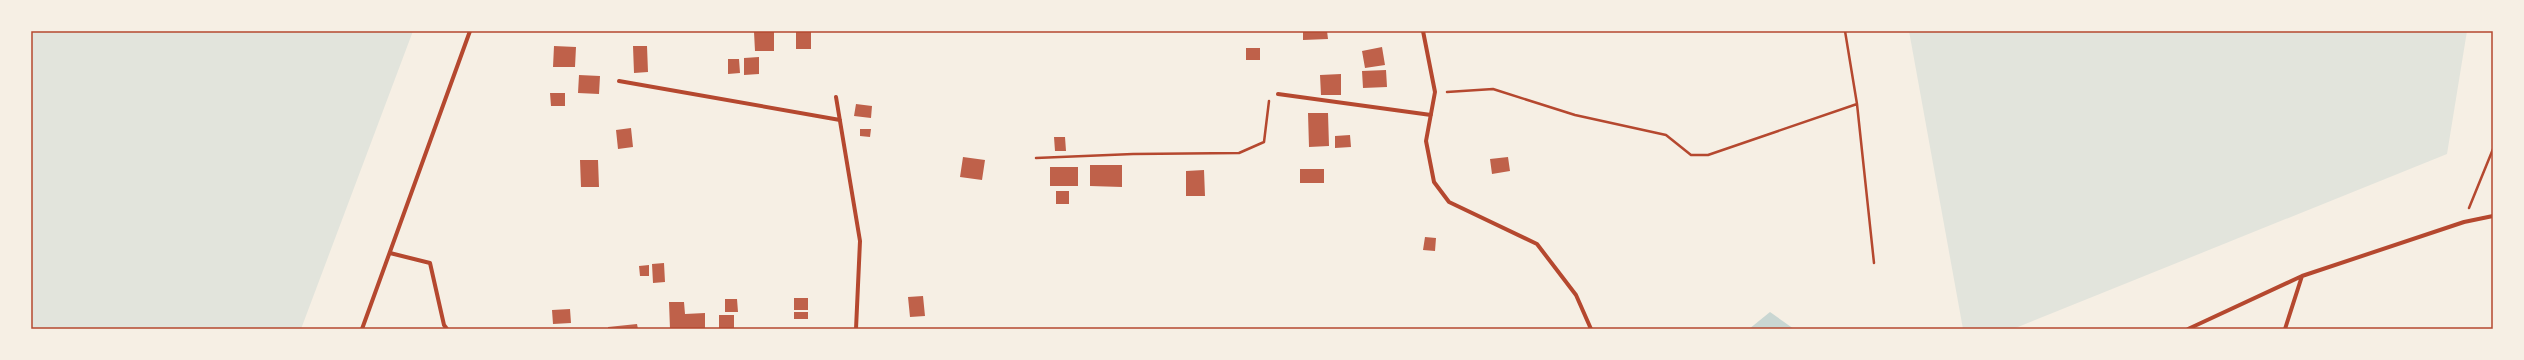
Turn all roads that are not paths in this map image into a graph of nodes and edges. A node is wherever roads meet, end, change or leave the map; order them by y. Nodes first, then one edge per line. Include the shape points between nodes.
1 (470, 31) edge
2 (1423, 31) edge
3 (619, 81) dead end
4 (1278, 94) road end
5 (836, 96) dead end
6 (1431, 115) junction
7 (840, 120) junction
8 (2493, 216) edge
9 (390, 253) junction
10 (2302, 276) junction
11 (362, 329) edge
12 (447, 329) edge
13 (856, 329) edge
14 (1591, 329) edge
15 (2188, 329) edge
16 (2285, 329) edge

1 - 9 street
2 - 6 street via 1435,92
3 - 7 street
4 - 6 street
5 - 7 street
6 - 14 street via 1426,141 1434,182 1448,202 1537,244 1576,295
7 - 13 street via 860,241
8 - 10 street via 2464,222
9 - 11 street
9 - 12 street via 430,263
10 - 15 street
10 - 16 street

